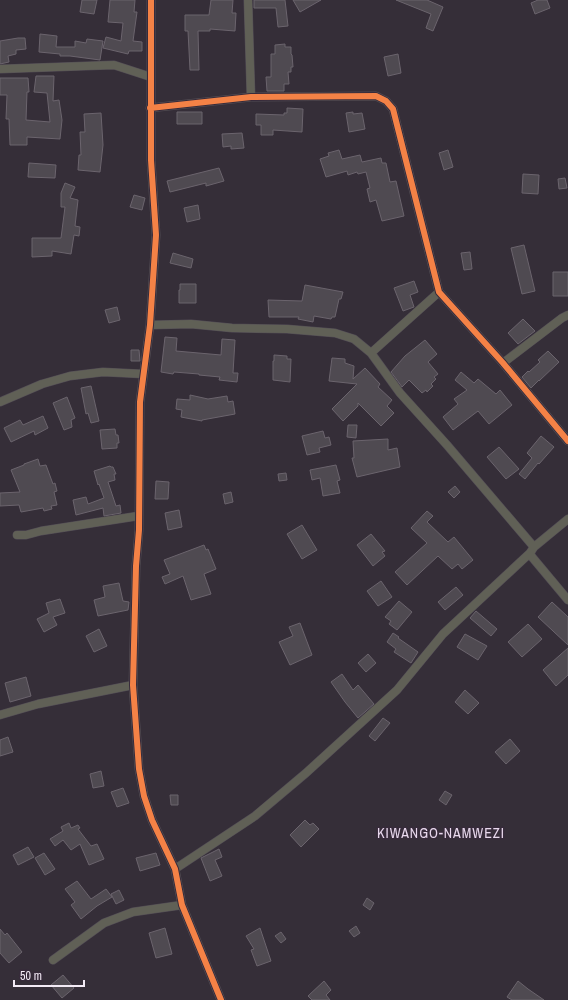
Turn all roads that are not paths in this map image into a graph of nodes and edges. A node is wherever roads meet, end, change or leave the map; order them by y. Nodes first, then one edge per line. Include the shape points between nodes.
1 (151, 0) edge
2 (248, 0) edge
3 (0, 70) edge
4 (151, 77) junction
5 (251, 97) junction
6 (150, 108) junction
7 (439, 292) junction
8 (568, 315) edge
9 (150, 325) junction
10 (371, 353) junction
11 (503, 363) junction
12 (143, 374) junction
13 (0, 402) edge
14 (568, 441) edge
15 (138, 516) junction
16 (568, 519) edge
17 (17, 535) dead end
18 (532, 550) junction
19 (568, 600) edge
20 (133, 685) junction
21 (0, 715) edge
22 (175, 869) junction
23 (182, 905) junction
24 (53, 960) dead end
25 (220, 1000) edge

1 - 4 street
2 - 5 street
3 - 4 street via 114,65
4 - 6 street
5 - 6 street
5 - 7 street via 376,96 390,105
6 - 9 street via 150,160 156,235
7 - 10 street
7 - 11 street
8 - 11 street
9 - 10 street via 191,324 335,333 354,339
9 - 12 street
10 - 18 street via 400,393 447,445
11 - 14 street
12 - 13 street via 103,372 70,376 42,384
12 - 15 street via 140,402
15 - 17 street
15 - 20 street
16 - 18 street
18 - 19 street via 532,558
18 - 22 street via 443,634 397,690 306,773 255,816
20 - 21 street via 38,704
20 - 22 street via 139,768 144,796 152,820
22 - 23 street
23 - 24 street via 133,912 104,923
23 - 25 street

